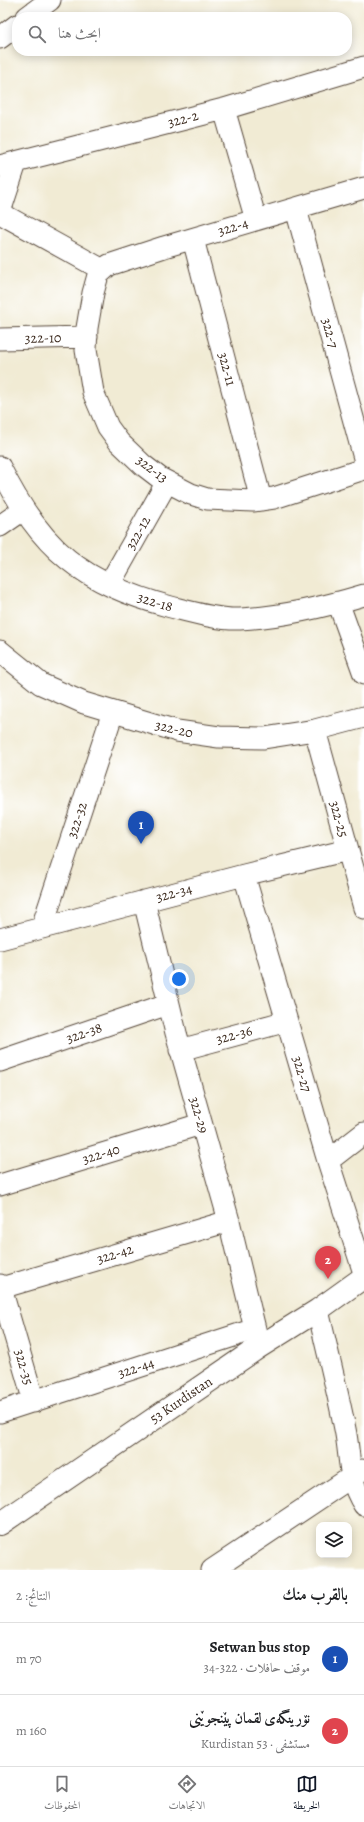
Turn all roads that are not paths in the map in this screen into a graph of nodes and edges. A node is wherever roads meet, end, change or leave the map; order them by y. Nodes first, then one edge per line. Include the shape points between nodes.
1 (50, 0) edge
2 (34, 12) edge
3 (12, 29) edge
4 (0, 38) edge
5 (364, 67) edge
6 (224, 109) junction
7 (8, 165) edge
8 (364, 188) edge
9 (296, 209) junction
10 (0, 212) edge
11 (256, 220) junction
12 (193, 239) junction
13 (103, 270) junction
14 (87, 337) junction
15 (0, 339) edge
16 (364, 458) edge
17 (0, 468) edge
18 (364, 469) edge
19 (167, 482) junction
20 (261, 500) junction
21 (23, 510) junction
22 (0, 526) edge
23 (109, 585) junction
24 (364, 594) edge
25 (338, 602) junction
26 (0, 651) edge
27 (364, 674) edge
28 (113, 712) junction
29 (364, 717) edge
30 (315, 730) junction
31 (348, 850) junction
32 (244, 875) junction
33 (144, 901) junction
34 (364, 908) edge
35 (42, 927) junction
36 (0, 939) edge
37 (168, 1004) junction
38 (287, 1021) junction
39 (180, 1050) junction
40 (0, 1061) edge
41 (202, 1124) junction
42 (364, 1133) edge
43 (328, 1161) junction
44 (0, 1185) edge
45 (229, 1221) junction
46 (364, 1272) edge
47 (364, 1277) edge
48 (0, 1287) edge
49 (318, 1310) junction
50 (257, 1338) junction
51 (34, 1402) junction
52 (0, 1412) edge
53 (358, 1473) edge
54 (364, 1505) edge
55 (0, 1524) edge
56 (212, 1570) edge

1 - 2 street
3 - 4 street
5 - 6 street, 322-2
6 - 7 street, 322-2
6 - 11 street
7 - 10 street
8 - 9 street, 322-4
9 - 11 street, 322-4
9 - 16 street, 322-7
10 - 13 street
11 - 12 street, 322-4
12 - 13 street, 322-4 via 109,265
12 - 20 street, 322-11
13 - 14 street, 322-13 via 98,275 93,293
14 - 15 street, 322-10
14 - 19 street, 322-13 via 87,357 93,392 108,427 131,454
17 - 21 street, 322-18
18 - 20 street, 322-13
19 - 20 street, 322-13 via 207,499 237,502
19 - 23 street, 322-12
21 - 22 street
21 - 23 street, 322-18 via 47,540 71,563
23 - 25 street, 322-18 via 148,601 182,610 238,619 295,612
24 - 25 street, 322-18
25 - 27 street
26 - 28 street, 322-20 via 41,684 84,703
28 - 30 street, 322-20 via 177,731 219,737 264,738
28 - 35 street, 322-32
29 - 30 street, 322-20
30 - 31 street, 322-25
31 - 32 street, 322-34
31 - 34 street, 322-25
32 - 33 street, 322-34
32 - 38 street, 322-27
33 - 35 street, 322-34
33 - 37 street, 322-29
35 - 36 street, 322-34
37 - 39 street, 322-29
37 - 40 street, 322-38
38 - 39 street, 322-36
38 - 43 street, 322-27
39 - 41 street, 322-29
41 - 44 street, 322-40
41 - 45 street, 322-29
42 - 43 street
43 - 46 street, 322-27
45 - 48 street, 322-42
45 - 50 street, 322-29
47 - 49 main road, 53 Kurdistan
48 - 51 street, 322-35
49 - 50 main road, 53 Kurdistan
49 - 53 street
50 - 51 street, 322-44
50 - 55 main road, 53 Kurdistan
51 - 52 street, 322-44
53 - 54 street via 358,1496
53 - 56 street

